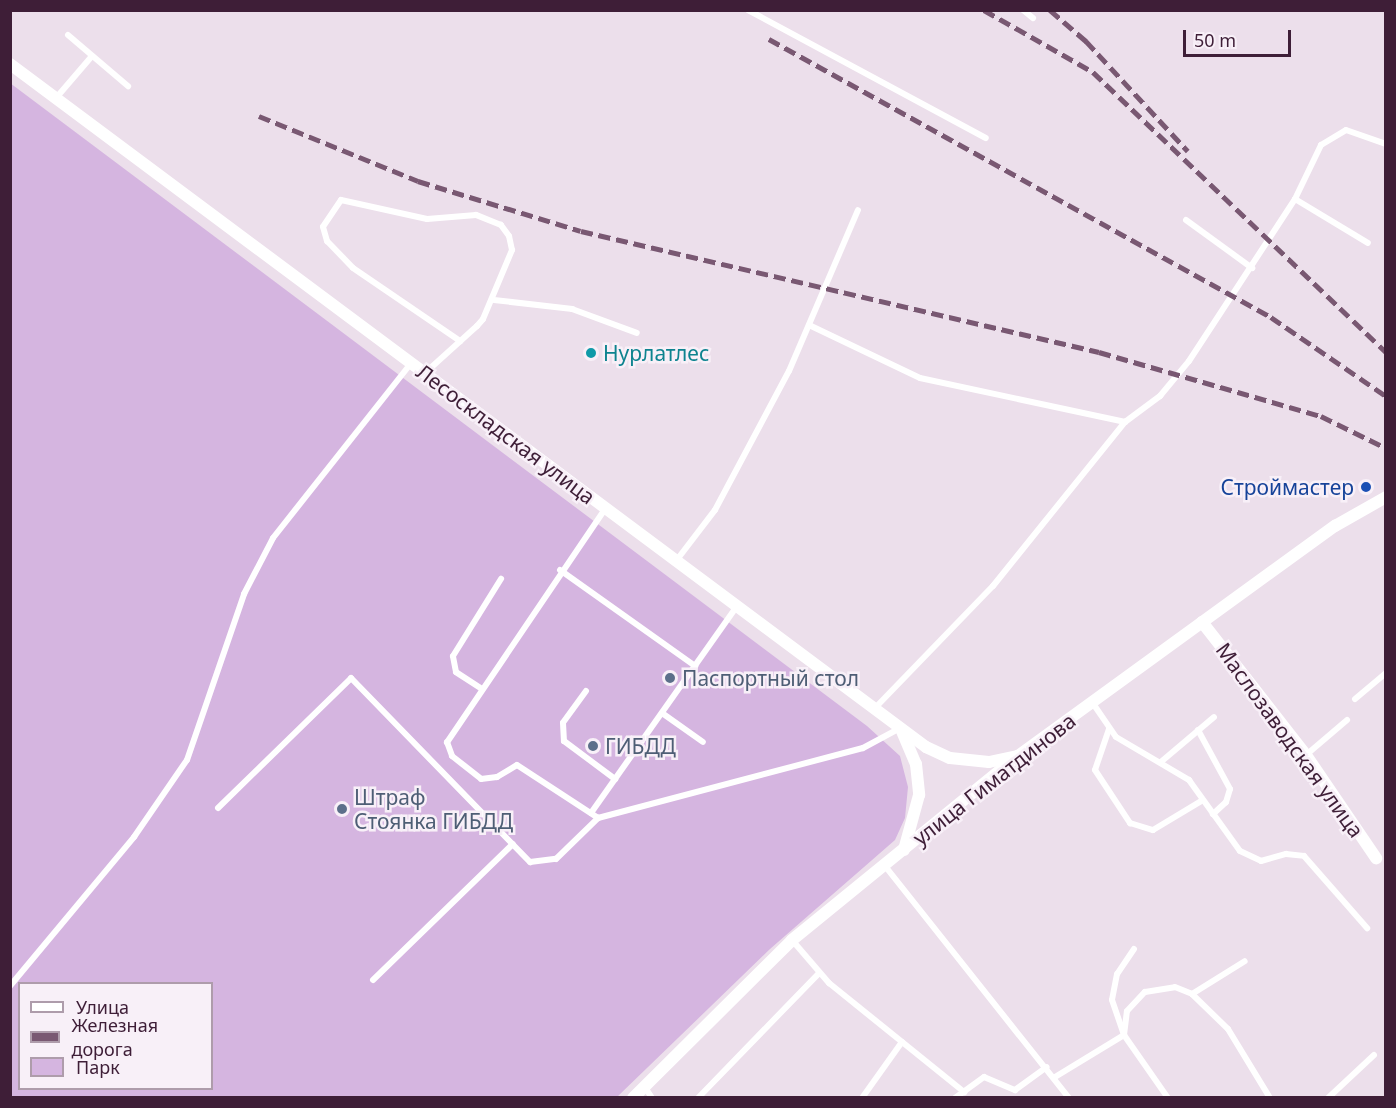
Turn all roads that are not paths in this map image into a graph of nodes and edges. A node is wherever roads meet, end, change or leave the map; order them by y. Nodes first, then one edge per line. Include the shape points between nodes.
1 (748, 10) edge
2 (1023, 10) edge
3 (1033, 18) dead end
4 (68, 35) dead end
5 (92, 56) junction
6 (10, 64) edge
7 (128, 86) dead end
8 (56, 98) junction
9 (986, 138) dead end
10 (1386, 144) edge
11 (1295, 200) junction
12 (858, 210) dead end
13 (1186, 220) dead end
14 (1368, 243) dead end
15 (1252, 268) junction
16 (494, 300) junction
17 (809, 325) junction
18 (637, 333) dead end
19 (460, 341) junction
20 (411, 363) junction
21 (425, 373) junction
22 (1125, 422) junction
23 (1386, 497) edge
24 (606, 508) junction
25 (676, 561) junction
26 (560, 570) junction
27 (501, 579) dead end
28 (737, 606) junction
29 (1202, 622) junction
30 (695, 666) junction
31 (1386, 673) edge
32 (482, 689) junction
33 (586, 691) dead end
34 (1355, 699) dead end
35 (1092, 702) junction
36 (874, 709) junction
37 (662, 713) junction
38 (1214, 717) dead end
39 (1347, 720) dead end
40 (900, 728) junction
41 (1109, 729) junction
42 (1198, 730) junction
43 (703, 742) dead end
44 (1306, 755) junction
45 (1018, 756) junction
46 (1162, 761) junction
47 (615, 779) junction
48 (1203, 800) junction
49 (218, 808) dead end
50 (591, 813) junction
51 (1213, 814) junction
52 (598, 818) junction
53 (513, 843) junction
54 (903, 851) junction
55 (1376, 858) dead end
56 (885, 866) junction
57 (1367, 928) dead end
58 (792, 940) junction
59 (1134, 949) dead end
60 (1245, 961) dead end
61 (819, 973) junction
62 (373, 980) dead end
63 (10, 986) edge
64 (1192, 994) junction
65 (1124, 1035) junction
66 (902, 1042) junction
67 (1374, 1055) dead end
68 (1047, 1067) junction
69 (1054, 1077) junction
70 (644, 1086) junction
71 (964, 1092) junction
72 (633, 1098) edge
73 (652, 1098) edge
74 (698, 1098) edge
75 (862, 1098) edge
76 (955, 1098) edge
77 (1069, 1098) edge
78 (1168, 1098) edge
79 (1270, 1098) edge
80 (1328, 1098) edge

1 - 9 lane
2 - 3 lane
4 - 5 lane
5 - 7 lane
5 - 8 lane
6 - 8 street, Лесоскладская улица
8 - 20 street, Лесоскладская улица
10 - 11 lane via 1364,132 1333,134 1321,145
11 - 14 lane
11 - 15 lane
12 - 17 lane
13 - 15 lane
15 - 22 lane via 1189,361 1160,396
16 - 18 lane via 572,309
16 - 19 lane
16 - 19 lane via 512,250 501,225 476,215 418,218 348,198 336,206 324,227 327,241 353,268
17 - 22 lane via 920,378
17 - 25 lane via 715,510
19 - 21 lane
20 - 21 street, Лесоскладская улица
20 - 63 lane via 273,538 244,594 187,760 134,837
21 - 24 street, Лесоскладская улица
22 - 36 lane via 993,586
23 - 29 street, улица Гиматдинова via 1335,526
24 - 25 street, Лесоскладская улица
24 - 26 lane
25 - 28 street, Лесоскладская улица
26 - 30 lane
26 - 32 lane
27 - 32 lane via 453,656 456,672
28 - 30 lane
28 - 36 street, Лесоскладская улица
29 - 35 street, улица Гиматдинова
29 - 44 street, Маслозаводская улица
30 - 37 lane
31 - 34 lane
32 - 50 lane via 447,742 448,751 485,780 517,765
33 - 47 lane via 563,723 564,741
35 - 41 lane
35 - 45 street, улица Гиматдинова
36 - 40 street, Лесоскладская улица
37 - 43 lane
37 - 47 lane
38 - 42 lane
39 - 44 lane
40 - 45 street, Лесоскладская улица via 950,758 989,762
40 - 52 lane via 862,748
40 - 54 street via 916,764 919,795
41 - 46 lane via 1138,753
41 - 48 lane via 1095,770 1130,823 1153,830
42 - 46 lane
42 - 51 lane via 1230,789 1226,802
44 - 55 street, Маслозаводская улица
45 - 54 street, улица Гиматдинова
46 - 48 lane via 1189,780
47 - 50 lane
48 - 51 lane
49 - 53 lane via 351,678
50 - 52 lane
51 - 57 lane via 1252,860 1304,856
52 - 53 lane via 549,863 530,862
53 - 62 lane
54 - 56 street, улица Гиматдинова
56 - 58 street, улица Гиматдинова
56 - 68 lane
58 - 61 lane
58 - 70 street, улица Гиматдинова
59 - 65 lane via 1113,988
60 - 64 lane
61 - 66 lane
61 - 74 lane
64 - 65 lane via 1175,987 1145,992 1127,1011
64 - 79 lane via 1228,1029
65 - 69 lane
65 - 78 lane
66 - 71 lane
66 - 75 lane
67 - 80 lane
68 - 69 lane
68 - 71 lane via 1015,1090 990,1077
69 - 77 lane
70 - 72 street, улица Гиматдинова
70 - 73 lane
71 - 76 lane

